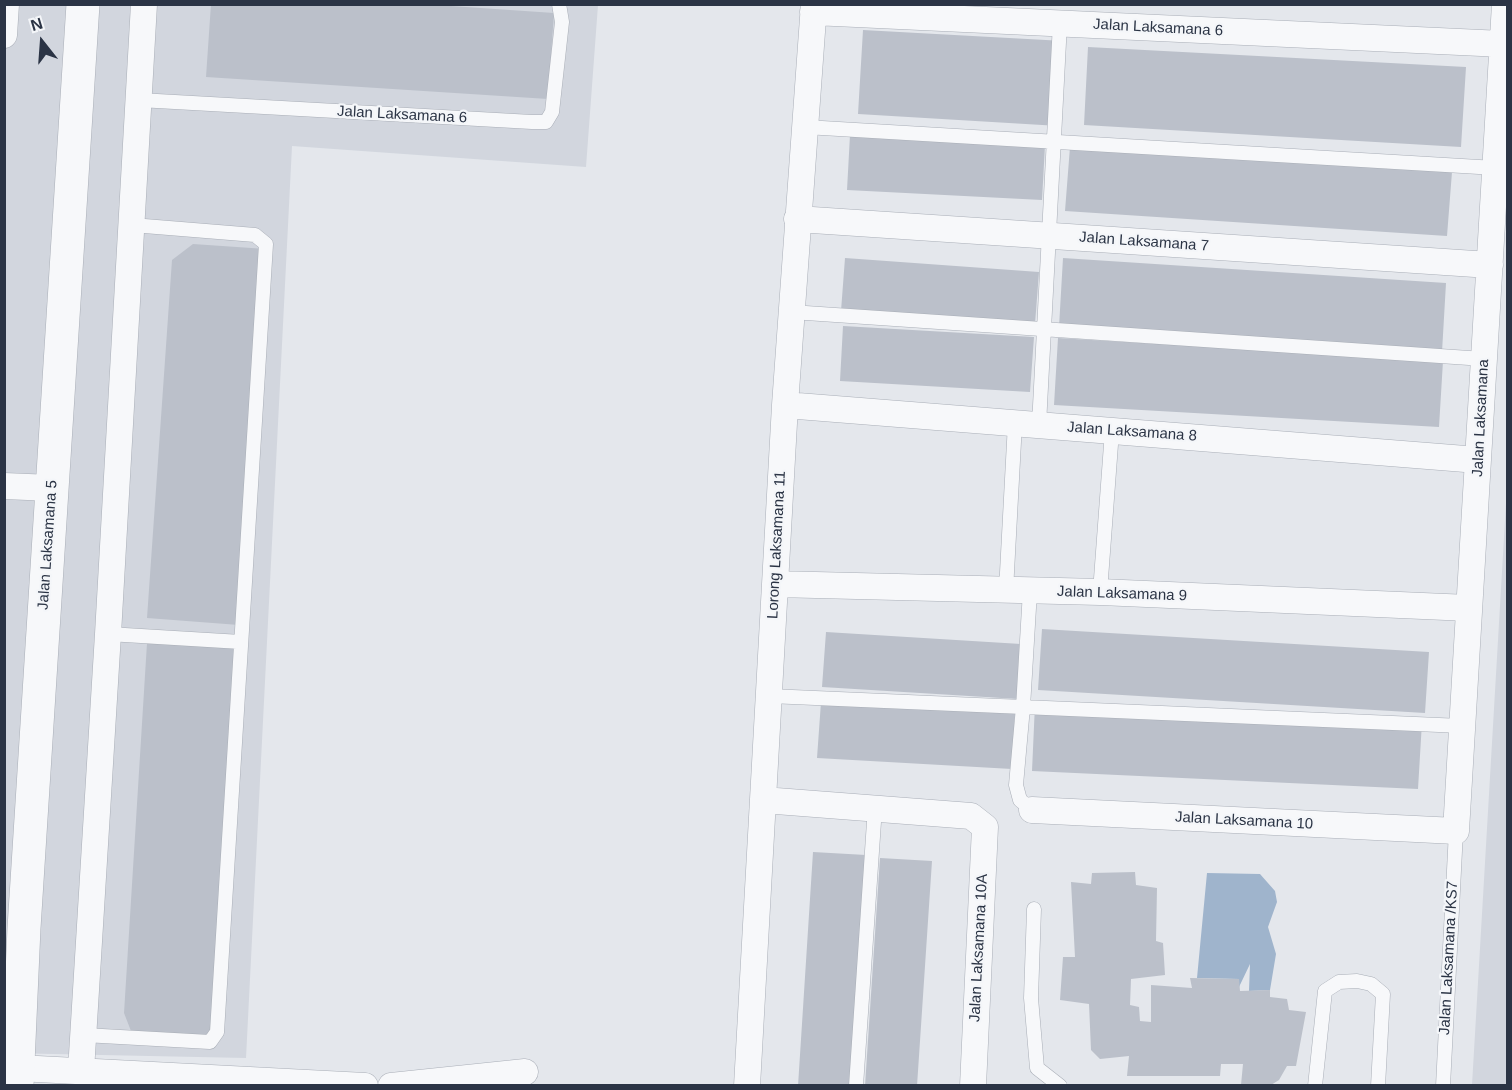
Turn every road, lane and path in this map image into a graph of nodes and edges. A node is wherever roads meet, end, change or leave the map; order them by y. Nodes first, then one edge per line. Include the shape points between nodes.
1 (6, 4) edge
2 (83, 4) edge
3 (144, 4) edge
4 (559, 4) edge
5 (1505, 4) edge
6 (813, 8) edge
7 (1060, 24) junction
8 (4, 35) edge
9 (1503, 44) junction
10 (139, 100) junction
11 (805, 127) junction
12 (1054, 142) junction
13 (1496, 168) junction
14 (797, 219) junction
15 (132, 225) junction
16 (1049, 235) junction
17 (1490, 265) junction
18 (791, 312) junction
19 (1044, 330) junction
20 (1484, 359) junction
21 (785, 405) junction
22 (1027, 424) junction
23 (1112, 431) junction
24 (1478, 460) junction
25 (4, 486) edge
26 (52, 488) junction
27 (775, 584) junction
28 (1018, 591) junction
29 (1100, 592) junction
30 (1469, 608) junction
31 (108, 634) junction
32 (241, 642) junction
33 (769, 696) junction
34 (1023, 707) junction
35 (1462, 726) junction
36 (763, 800) junction
37 (875, 807) junction
38 (1032, 810) joint
39 (1456, 831) junction
40 (1034, 909) dead end
41 (14, 928) edge
42 (84, 1035) junction
43 (81, 1071) junction
44 (525, 1071) dead end
45 (13, 1074) edge
46 (365, 1086) edge
47 (391, 1086) edge
48 (747, 1086) edge
49 (856, 1086) edge
50 (973, 1086) edge
51 (1060, 1086) edge
52 (1315, 1086) edge
53 (1378, 1086) edge
54 (1443, 1086) edge

1 - 8 street
2 - 26 street, Jalan Laksamana 5
3 - 10 street
4 - 10 lane, Jalan Laksamana 6 via 562,21 552,112 546,122
5 - 9 street, Jalan Laksamana
6 - 7 street, Jalan Laksamana 6
6 - 11 street, Lorong Laksamana 11
7 - 9 street, Jalan Laksamana 6
7 - 12 lane
9 - 13 street, Jalan Laksamana
10 - 15 street
11 - 12 lane
11 - 14 street, Lorong Laksamana 11
12 - 13 lane
12 - 16 lane
13 - 17 street, Jalan Laksamana
14 - 16 street, Jalan Laksamana 7
14 - 18 street, Lorong Laksamana 11
15 - 31 street
15 - 32 lane via 255,235 266,244
16 - 17 street, Jalan Laksamana 7
16 - 19 lane
17 - 20 street, Jalan Laksamana
18 - 19 lane
18 - 21 street, Lorong Laksamana 11
19 - 20 lane
19 - 22 lane
20 - 24 street, Jalan Laksamana
21 - 22 street, Jalan Laksamana 8
21 - 27 street, Lorong Laksamana 11
22 - 23 street, Jalan Laksamana 8
22 - 28 lane
23 - 24 street, Jalan Laksamana 8
23 - 29 lane
24 - 30 street, Jalan Laksamana
25 - 26 street
26 - 41 street, Jalan Laksamana 5
27 - 28 street, Jalan Laksamana 9
27 - 33 street, Lorong Laksamana 11
28 - 29 street, Jalan Laksamana 9
28 - 34 lane
29 - 30 street, Jalan Laksamana 9
30 - 35 street, Jalan Laksamana
31 - 32 lane
31 - 42 street
32 - 42 lane via 217,1032 210,1042
33 - 34 lane
33 - 36 street, Lorong Laksamana 11
34 - 35 lane
34 - 38 lane via 1016,785 1020,800
35 - 39 street, Jalan Laksamana
36 - 37 street
36 - 48 street, Lorong Laksamana 11
37 - 49 lane
37 - 50 street, Jalan Laksamana 10A via 971,816 985,827
38 - 39 street, Jalan Laksamana 10
39 - 54 lane, Jalan Laksamana /KS7
40 - 51 lane via 1031,998 1037,1068
41 - 45 street, Jalan Laksamana 5
42 - 43 street
43 - 45 street
43 - 46 street
44 - 47 street
52 - 53 lane via 1325,991 1339,982 1357,981 1371,984 1383,994

